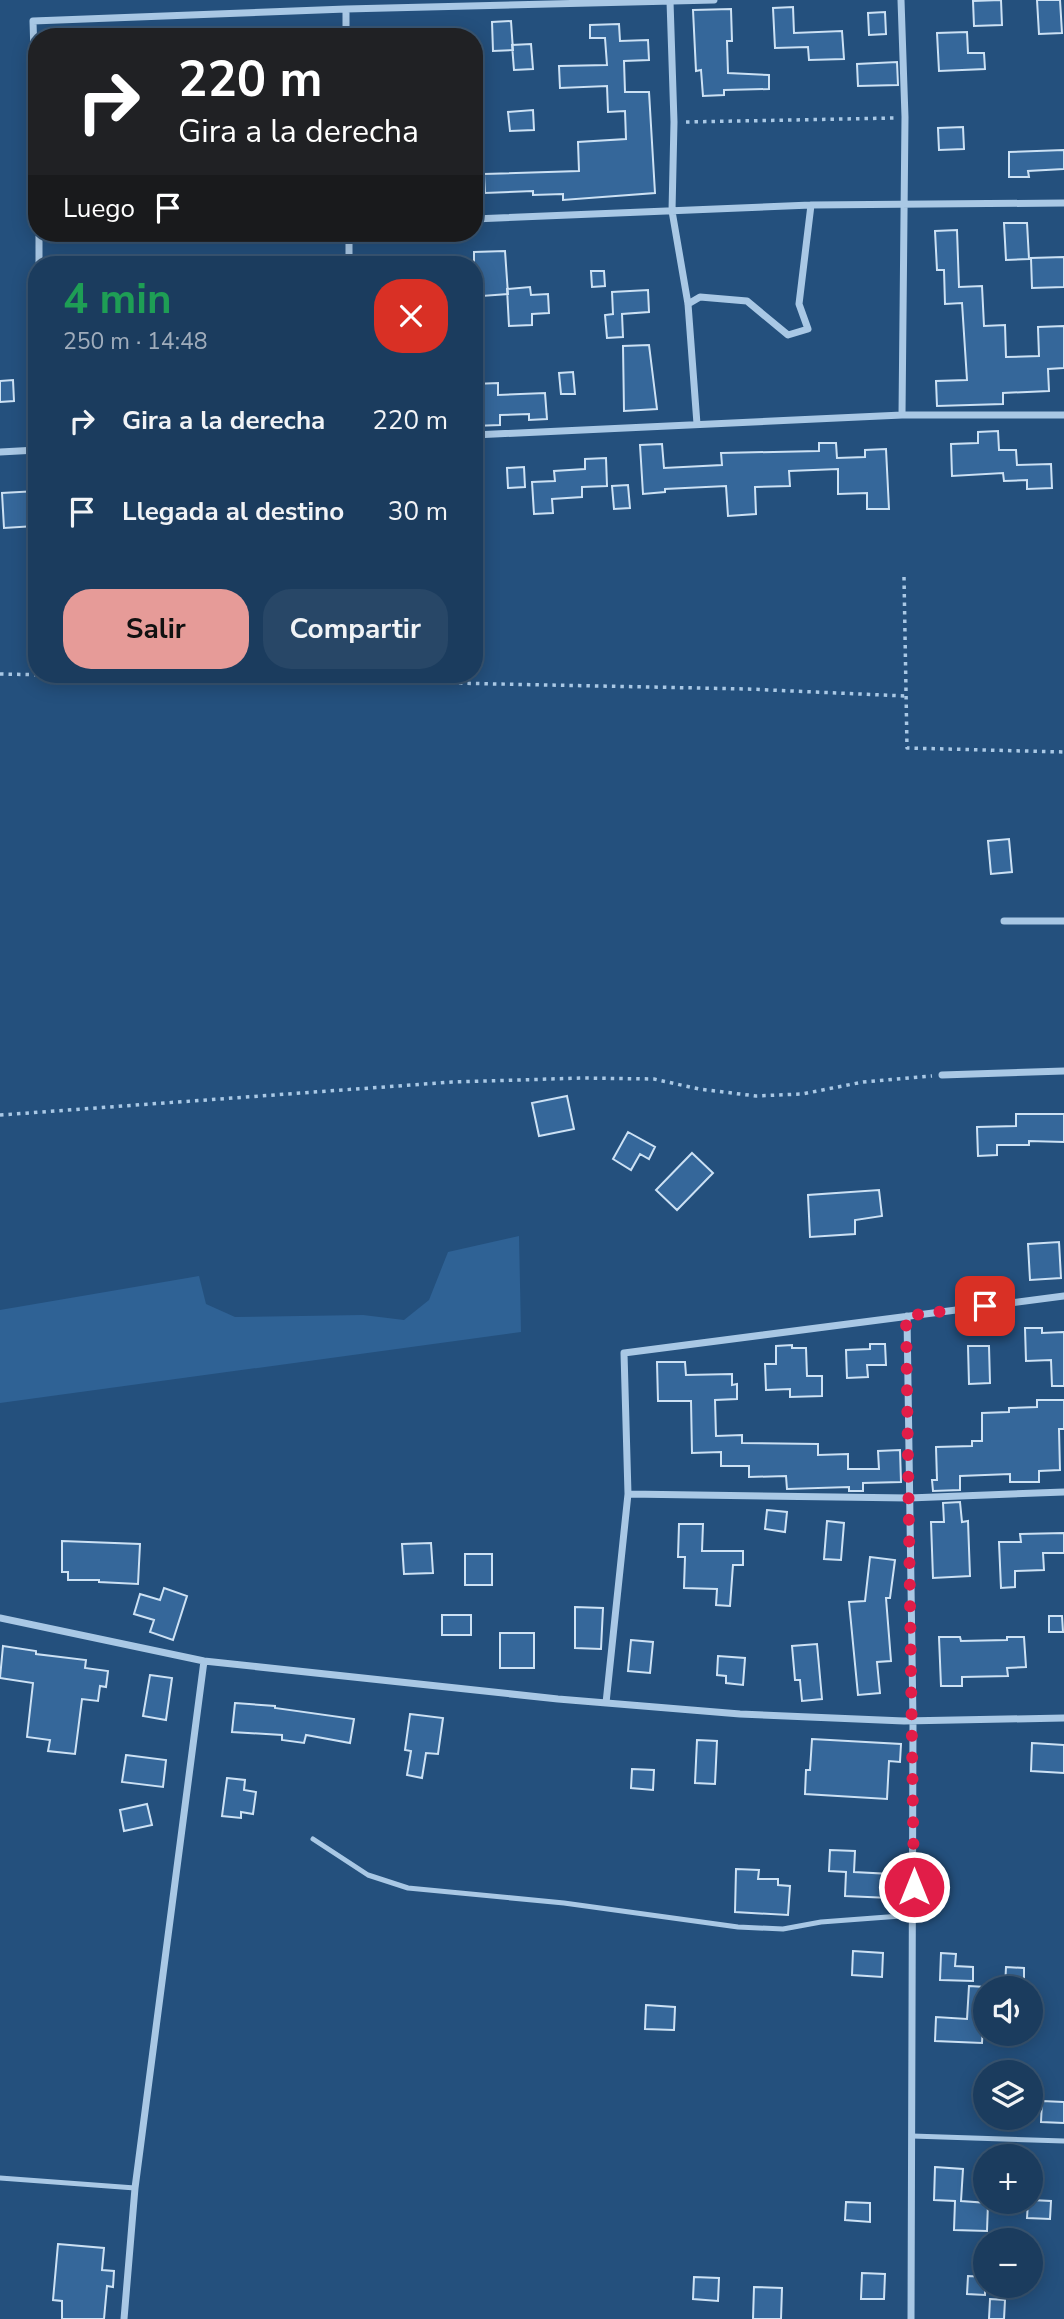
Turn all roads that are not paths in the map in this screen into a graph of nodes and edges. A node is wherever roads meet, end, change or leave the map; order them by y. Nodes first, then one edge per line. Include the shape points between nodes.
1 (714, 0) edge
2 (901, 0) edge
3 (670, 1) edge
4 (346, 9) junction
5 (33, 28) edge
6 (346, 28) edge
7 (1064, 203) edge
8 (811, 205) junction
9 (905, 206) junction
10 (672, 211) junction
11 (483, 219) edge
12 (688, 304) junction
13 (902, 415) junction
14 (1064, 415) edge
15 (697, 424) junction
16 (483, 435) edge
17 (28, 450) edge
18 (0, 452) edge
19 (1004, 921) dead end
20 (1064, 921) edge
21 (1064, 1071) edge
22 (943, 1075) road end
23 (1064, 1296) edge
24 (906, 1316) junction
25 (1064, 1492) edge
26 (628, 1494) junction
27 (909, 1498) junction
28 (0, 1618) edge
29 (204, 1661) junction
30 (606, 1703) junction
31 (1064, 1718) edge
32 (913, 1721) junction
33 (313, 1839) dead end
34 (914, 1915) junction
35 (912, 2136) junction
36 (1064, 2141) edge
37 (0, 2178) edge
38 (135, 2188) junction
39 (124, 2319) edge
40 (911, 2319) edge

1 - 3 street
2 - 9 street
3 - 4 street
3 - 10 street
4 - 5 street via 33,21
4 - 6 street
7 - 9 street
8 - 9 street
8 - 10 street
8 - 12 street via 799,304 807,329 788,335 747,301 700,297
9 - 13 street
10 - 11 street
10 - 12 street
12 - 15 street
13 - 14 street
13 - 15 street
15 - 16 street
17 - 18 street
19 - 20 street
21 - 22 street
23 - 24 street
24 - 26 street via 624,1353
24 - 27 street
25 - 27 street
26 - 27 street
26 - 30 street
27 - 32 street
28 - 29 street
29 - 30 street
29 - 38 street
30 - 32 street
31 - 32 street
32 - 34 street
33 - 34 lane via 368,1875 408,1888 738,1927 783,1929
34 - 35 street
35 - 36 lane
35 - 40 street
37 - 38 lane
38 - 39 street

